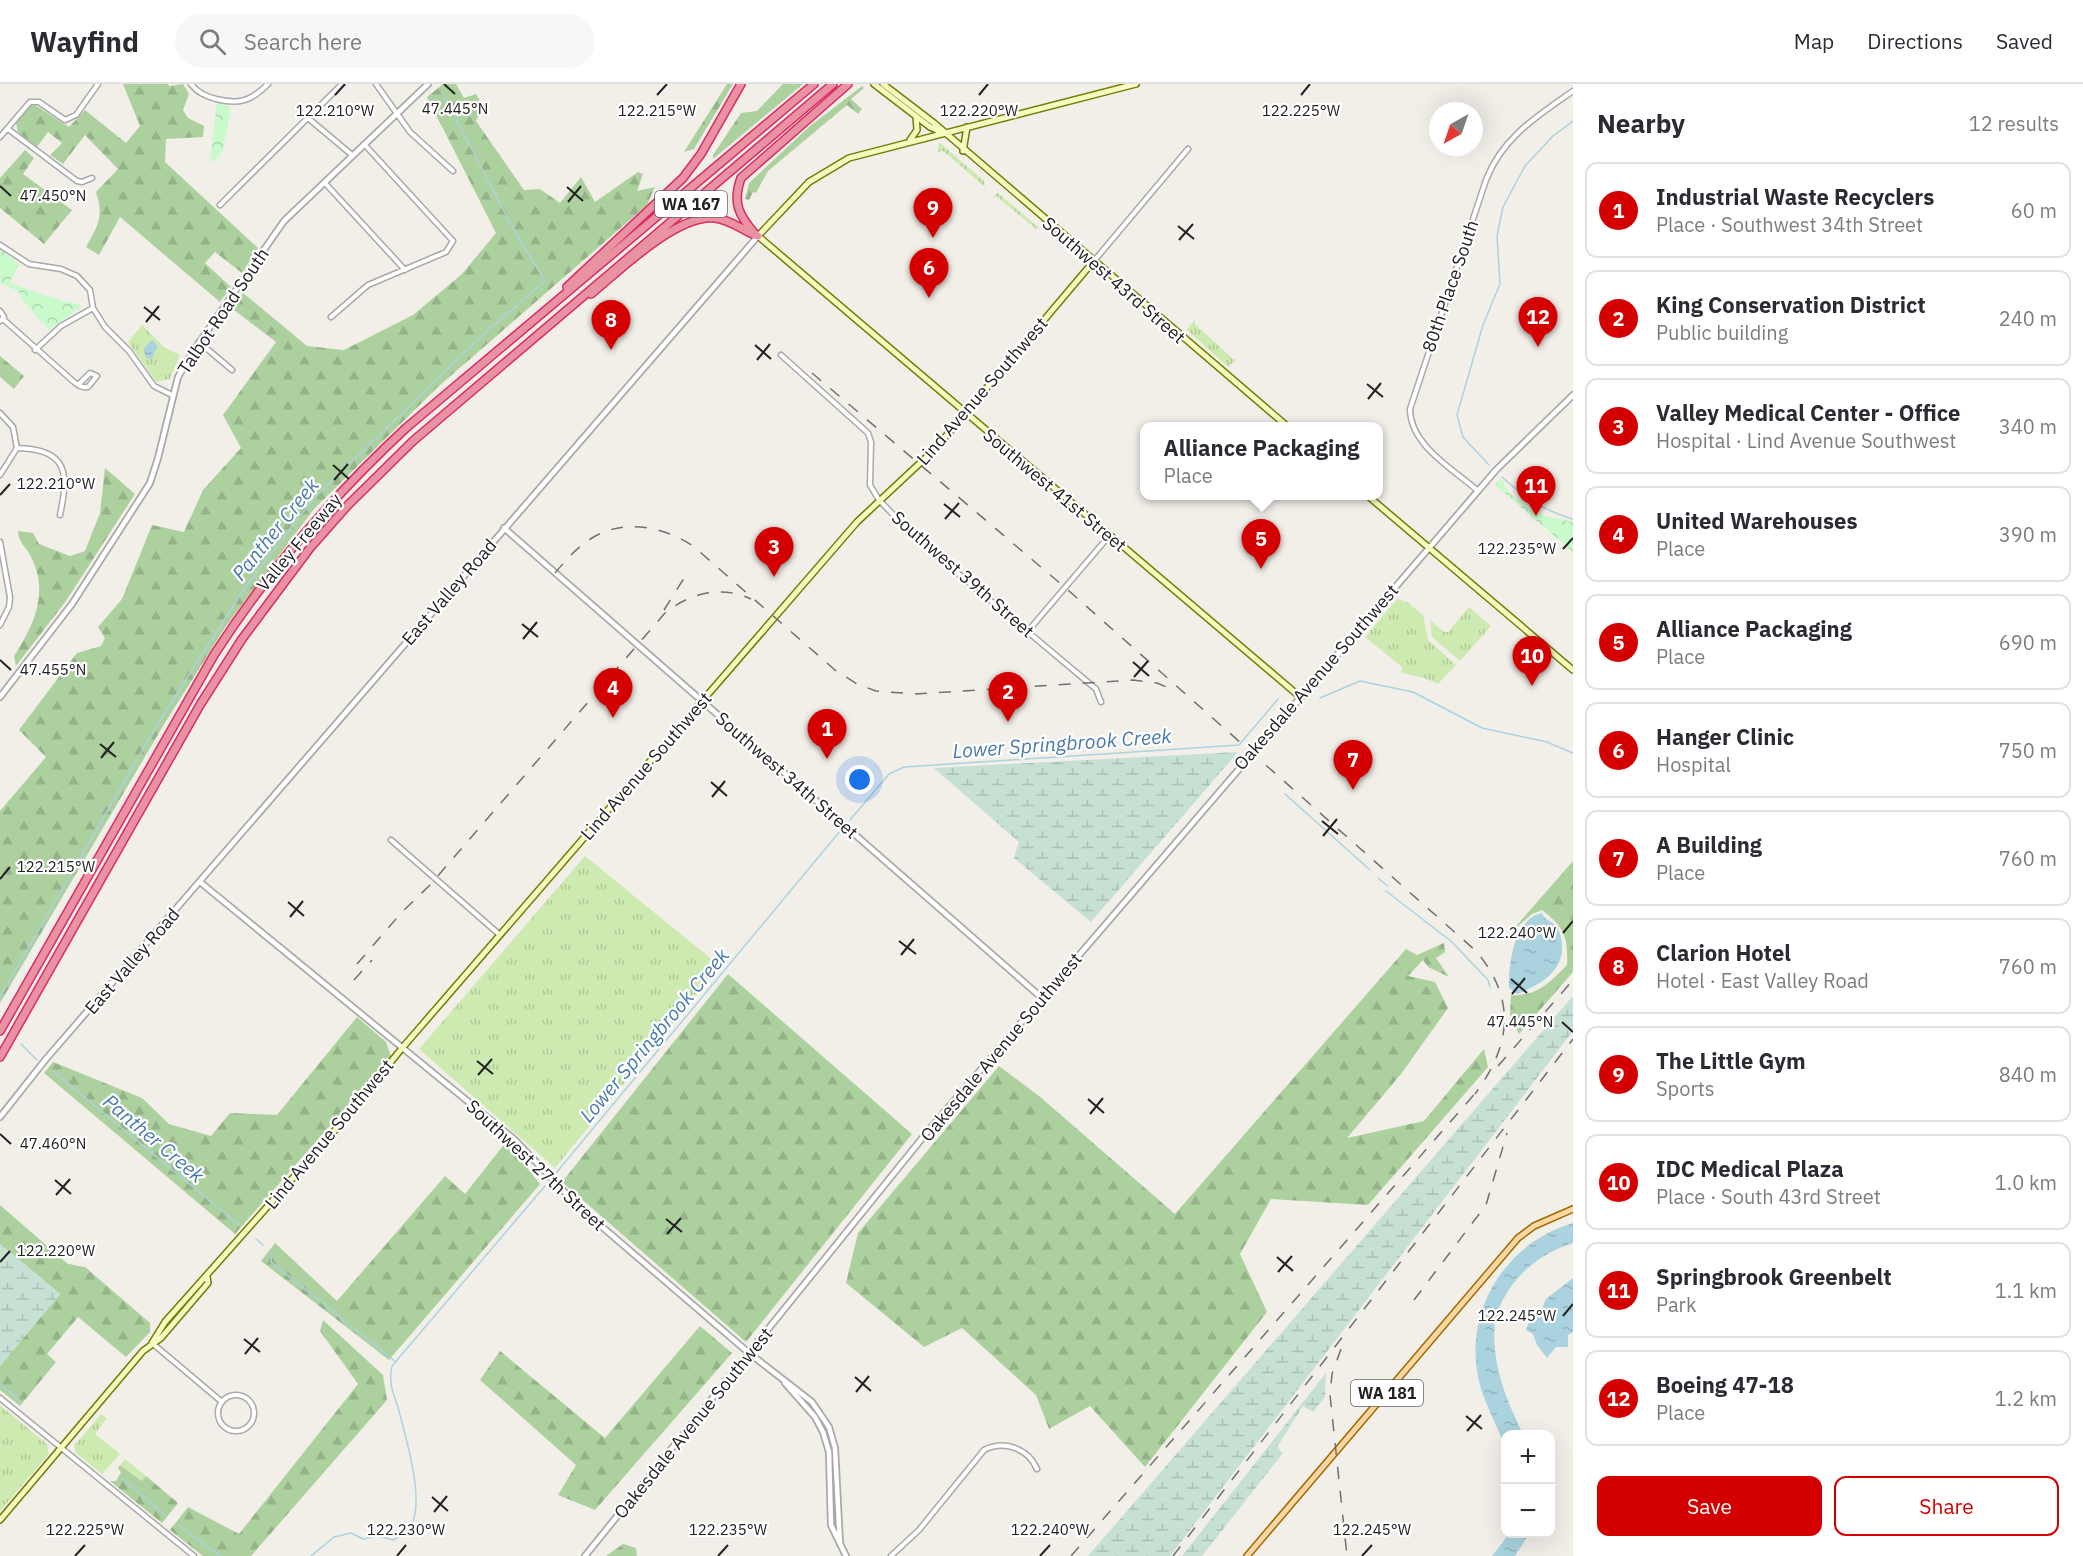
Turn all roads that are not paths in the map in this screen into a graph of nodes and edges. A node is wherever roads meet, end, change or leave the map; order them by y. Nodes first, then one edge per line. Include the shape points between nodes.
1 (98, 84) edge
2 (191, 84) edge
3 (268, 84) edge
4 (342, 84) edge
5 (376, 84) edge
6 (428, 84) edge
7 (741, 84) edge
8 (814, 84) edge
9 (819, 84) edge
10 (833, 84) edge
11 (848, 84) edge
12 (874, 84) edge
13 (883, 84) edge
14 (1136, 84) edge
15 (1573, 91) edge
16 (396, 114) junction
17 (915, 115) junction
18 (308, 118) junction
19 (967, 127) junction
20 (8, 129) junction
21 (943, 132) junction
22 (0, 137) edge
23 (910, 141) junction
24 (364, 144) junction
25 (1188, 149) dead end
26 (963, 150) junction
27 (351, 155) junction
28 (453, 171) dead end
29 (92, 178) dead end
30 (324, 181) junction
31 (220, 205) dead end
32 (758, 237) junction
33 (0, 245) edge
34 (1094, 262) junction
35 (405, 270) junction
36 (563, 294) junction
37 (93, 308) junction
38 (0, 311) edge
39 (331, 317) dead end
40 (1, 320) edge
41 (550, 325) junction
42 (199, 342) junction
43 (35, 350) junction
44 (781, 355) dead end
45 (232, 370) dead end
46 (78, 385) junction
47 (172, 395) junction
48 (1573, 395) edge
49 (0, 413) edge
50 (965, 413) junction
51 (1282, 422) edge
52 (17, 448) junction
53 (0, 475) edge
54 (1478, 491) junction
55 (879, 500) junction
56 (1374, 500) edge
57 (60, 515) dead end
58 (504, 528) junction
59 (1109, 536) junction
60 (0, 543) edge
61 (1429, 548) junction
62 (0, 625) edge
63 (1028, 631) junction
64 (211, 662) junction
65 (1573, 670) edge
66 (1299, 696) junction
67 (0, 697) edge
68 (702, 702) junction
69 (1101, 702) dead end
70 (391, 840) dead end
71 (200, 882) junction
72 (500, 935) junction
73 (1042, 998) junction
74 (0, 1030) edge
75 (403, 1047) junction
76 (0, 1057) edge
77 (0, 1117) edge
78 (1573, 1209) edge
79 (152, 1343) junction
80 (749, 1353) junction
81 (0, 1398) edge
82 (222, 1402) junction
83 (61, 1447) junction
84 (1037, 1469) dead end
85 (0, 1520) edge
86 (194, 1556) edge
87 (585, 1556) edge
88 (846, 1556) edge
89 (891, 1556) edge
90 (1247, 1556) edge

1 - 20 street via 69,120 34,101 26,104
2 - 3 street via 207,96 239,103 256,96
4 - 18 street
5 - 16 street
6 - 16 street, Talbot Road South
7 - 36 highway via 683,178 570,283
8 - 36 highway, Valley Freeway / WA 167
9 - 64 highway via 394,444 305,538
10 - 41 highway, Valley Freeway / WA 167
11 - 32 highway via 741,178 735,195 738,210
12 - 17 main road
13 - 21 main road
14 - 19 main road, East Valley Road
15 - 54 street, 80th Place South via 1524,126 1495,159 1410,409 1411,424 1419,439
16 - 24 street, Talbot Road South
16 - 28 street
17 - 21 main road
17 - 23 main road via 917,130
18 - 27 street
18 - 31 street
19 - 21 main road, East Valley Road
19 - 26 main road
20 - 22 street
20 - 29 street via 77,181
21 - 23 main road, East Valley Road
21 - 26 main road, Southwest 43rd Street
23 - 32 main road, East Valley Road via 862,153 827,170 800,191
24 - 27 street, Talbot Road South
24 - 35 street via 452,236 453,245 446,252
25 - 34 street
26 - 34 main road, Southwest 43rd Street
27 - 30 street, Talbot Road South
30 - 35 street
30 - 42 street, Talbot Road South via 284,221
32 - 41 highway via 718,219 698,219 686,224
32 - 50 main road, Southwest 41st Street
32 - 58 street, East Valley Road
33 - 37 street via 29,264 62,269 77,276 90,290
34 - 50 main road, Lind Avenue Southwest
34 - 51 main road, Southwest 43rd Street
35 - 39 street via 368,285
36 - 64 highway, Valley Freeway / WA 167 via 428,408 361,471 277,567
37 - 43 street via 61,326
37 - 47 street via 149,381
38 - 40 street via 4,315
40 - 43 street
41 - 76 highway, Valley Freeway / WA 167 via 401,452 342,512 275,592 200,705
42 - 45 street
42 - 47 street, Talbot Road South via 182,368
43 - 46 street
44 - 55 street, Southwest 39th Street via 868,433 870,485
46 - 46 street via 88,387 97,376 90,373
47 - 67 street, Talbot Road South via 150,483 72,604
48 - 54 street, Oakesdale Avenue Southwest
49 - 52 street via 13,427
50 - 55 main road, Lind Avenue Southwest via 919,465
50 - 59 main road, Southwest 41st Street
52 - 53 street
52 - 57 street via 48,454 60,465 66,486
54 - 61 street, Oakesdale Avenue Southwest
55 - 63 street, Southwest 39th Street via 917,538
55 - 68 main road, Lind Avenue Southwest
56 - 61 main road
58 - 68 street, Southwest 34th Street
58 - 71 street, East Valley Road
59 - 63 street
59 - 66 main road, Southwest 41st Street
60 - 62 street via 10,597
61 - 65 main road
61 - 66 street, Oakesdale Avenue Southwest
63 - 69 street, Southwest 39th Street via 1096,689
64 - 74 highway, Valley Freeway / WA 167
66 - 73 street, Oakesdale Avenue Southwest
68 - 72 main road, Lind Avenue Southwest
68 - 73 street, Southwest 34th Street
70 - 72 street
71 - 75 street, Southwest 27th Street
71 - 77 street, East Valley Road
72 - 75 main road, Lind Avenue Southwest
73 - 80 street, Oakesdale Avenue Southwest via 928,1131
75 - 79 main road, Lind Avenue Southwest via 331,1135 165,1322
75 - 80 street, Southwest 27th Street via 515,1140 579,1207
78 - 90 main road, WA 181 via 1537,1224 1518,1238
79 - 82 street
79 - 83 main road, Lind Avenue Southwest
80 - 87 street, Oakesdale Avenue Southwest
80 - 88 street, Southwest 27th Street via 812,1402 831,1434 836,1456 840,1544
81 - 83 street
82 - 82 street via 218,1415 227,1428 242,1430 251,1422 253,1410 247,1400 236,1396
83 - 85 main road, Lind Avenue Southwest
83 - 86 street
84 - 89 street via 1032,1460 1012,1446 997,1444 984,1450 923,1525

